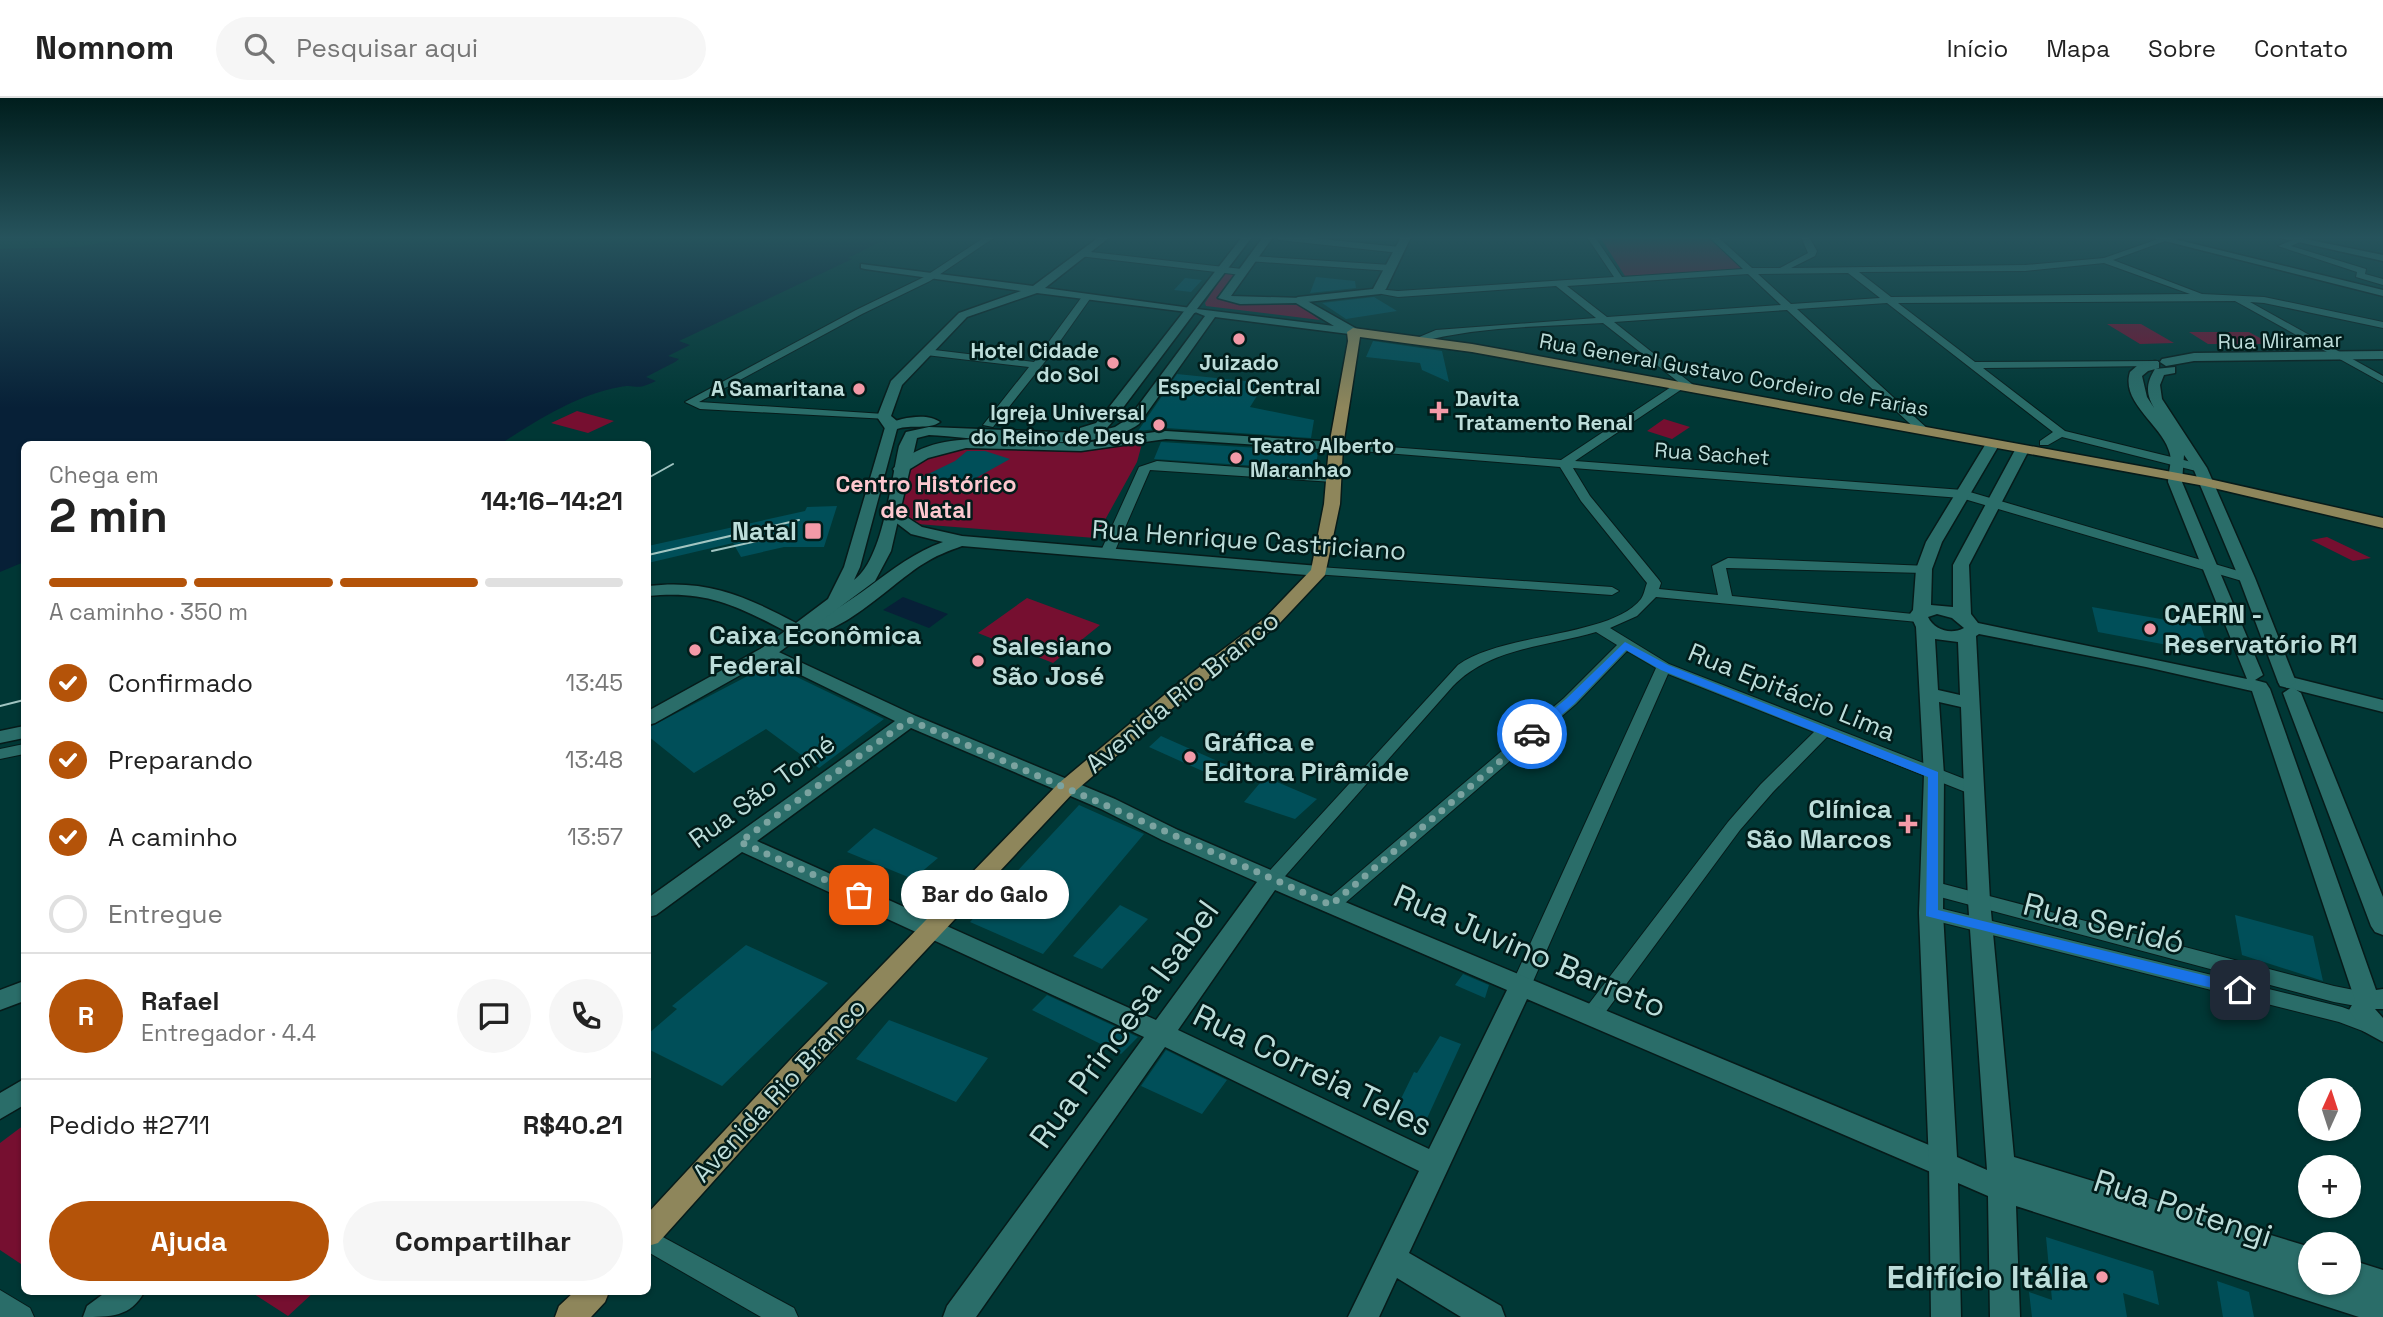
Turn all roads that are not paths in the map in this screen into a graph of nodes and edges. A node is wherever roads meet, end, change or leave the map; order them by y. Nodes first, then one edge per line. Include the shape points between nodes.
1 (896, 294) edge
2 (1023, 294) edge
3 (1069, 294) edge
4 (1204, 294) edge
5 (1230, 294) edge
6 (1358, 294) edge
7 (1572, 294) edge
8 (1777, 294) edge
9 (1879, 294) edge
10 (2197, 294) edge
11 (1087, 296) junction
12 (2205, 297) junction
13 (2234, 298) junction
14 (1298, 300) junction
15 (1887, 300) junction
16 (1224, 307) junction
17 (1792, 307) junction
18 (1193, 308) junction
19 (1607, 320) junction
20 (2383, 325) edge
21 (1462, 330) junction
22 (1444, 331) junction
23 (1353, 332) junction
24 (1371, 334) junction
25 (1417, 340) junction
26 (1463, 347) junction
27 (926, 352) junction
28 (2383, 355) edge
29 (2346, 359) junction
30 (2383, 361) edge
31 (1037, 365) junction
32 (1970, 365) junction
33 (2165, 365) junction
34 (2383, 380) edge
35 (1678, 387) junction
36 (1695, 391) junction
37 (888, 422) junction
38 (989, 425) junction
39 (1925, 432) junction
40 (2061, 433) junction
41 (1149, 436) joint
42 (2045, 443) dead end
43 (1992, 445) junction
44 (1336, 446) junction
45 (2022, 450) junction
46 (1564, 463) junction
47 (900, 469) junction
48 (2176, 469) junction
49 (2202, 475) junction
50 (1333, 478) junction
51 (1970, 497) junction
52 (1994, 505) junction
53 (891, 512) junction
54 (2383, 518) edge
55 (2383, 523) edge
56 (961, 541) junction
57 (1107, 553) junction
58 (1924, 569) junction
59 (2212, 569) junction
60 (1319, 571) junction
61 (2248, 578) junction
62 (651, 591) edge
63 (1612, 591) dead end
64 (1654, 593) junction
65 (1726, 600) junction
66 (834, 605) junction
67 (1922, 619) junction
68 (1968, 626) junction
69 (1598, 627) junction
70 (799, 631) junction
71 (1625, 645) junction
72 (768, 653) junction
73 (1664, 667) junction
74 (2257, 682) junction
75 (2290, 687) junction
76 (1929, 694) junction
77 (1970, 703) junction
78 (2383, 708) edge
79 (651, 717) edge
80 (909, 720) junction
81 (1824, 731) junction
82 (21, 733) edge
83 (0, 737) edge
84 (21, 750) edge
85 (0, 754) edge
86 (1934, 775) junction
87 (1066, 788) junction
88 (1974, 789) junction
89 (740, 842) junction
90 (1272, 878) junction
91 (1932, 901) junction
92 (1331, 905) junction
93 (651, 907) edge
94 (1980, 913) junction
95 (2383, 926) edge
96 (931, 928) junction
97 (1521, 986) junction
98 (21, 992) edge
99 (2375, 999) edge
100 (0, 1000) edge
101 (1592, 1015) junction
102 (2383, 1032) edge
103 (1160, 1033) junction
104 (21, 1092) edge
105 (0, 1108) edge
106 (1942, 1164) junction
107 (1437, 1166) junction
108 (2001, 1176) junction
109 (651, 1230) edge
110 (651, 1242) edge
111 (2298, 1258) edge
112 (1392, 1259) junction
113 (2361, 1277) edge
114 (2383, 1284) edge
115 (125, 1295) edge
116 (591, 1295) edge
117 (0, 1302) edge
118 (2383, 1310) edge
119 (21, 1317) edge
120 (98, 1317) edge
121 (570, 1317) edge
122 (785, 1317) edge
123 (958, 1317) edge
124 (1363, 1317) edge
125 (1490, 1317) edge
126 (1946, 1317) edge
127 (2005, 1317) edge

1 - 37 street via 690,402
2 - 27 main road via 968,312
3 - 11 main road
4 - 18 main road
5 - 16 main road
6 - 14 main road
7 - 19 street
8 - 17 street
9 - 15 street
10 - 12 street
11 - 18 main road
11 - 31 street
12 - 13 street
12 - 15 street
13 - 20 street
13 - 29 street
14 - 16 main road
14 - 23 main road
15 - 17 street
15 - 32 street
16 - 18 main road
16 - 23 main road, Rua General Gustavo Cordeiro de Farias
16 - 47 main road via 1123,429 1093,437 1051,438 952,432 906,446
17 - 19 street
17 - 39 street
18 - 38 main road via 1101,426 1073,431
19 - 21 street
19 - 36 street
21 - 22 street
21 - 26 street via 1450,335
22 - 24 main road
22 - 25 street
23 - 24 main road, Rua General Gustavo Cordeiro de Farias
23 - 44 main road
24 - 25 main road, Rua General Gustavo Cordeiro de Farias
25 - 26 main road, Rua General Gustavo Cordeiro de Farias
26 - 35 main road, Rua General Gustavo Cordeiro de Farias
27 - 31 street
27 - 37 main road via 896,384
28 - 29 main road, Rua Miramar
29 - 30 main road, Rua Miramar
29 - 33 main road, Rua Miramar
29 - 34 street
31 - 38 street
32 - 33 street
32 - 40 street
33 - 48 main road via 2143,368 2135,375 2135,384 2178,455
33 - 49 main road via 2152,386 2155,399
35 - 36 main road, Rua General Gustavo Cordeiro de Farias
35 - 46 street
36 - 39 main road, Rua General Gustavo Cordeiro de Farias
37 - 38 main road
37 - 66 main road via 852,567
39 - 43 main road, Rua General Gustavo Cordeiro de Farias
40 - 42 street
40 - 48 street
41 - 44 main road, Rua Sachet
41 - 47 main road via 1081,447 954,444
43 - 45 main road, Rua General Gustavo Cordeiro de Farias
43 - 51 main road
44 - 46 street, Rua Sachet
44 - 50 main road
45 - 48 main road, Rua General Gustavo Cordeiro de Farias
45 - 52 main road
46 - 51 street, Rua Sachet
46 - 64 street via 1585,498 1647,572
47 - 53 main road
48 - 49 main road, Rua General Gustavo Cordeiro de Farias
48 - 59 main road
49 - 54 main road, Rua General Gustavo Cordeiro de Farias
49 - 55 main road, Rua General Gustavo Cordeiro de Farias
49 - 61 main road
50 - 57 street via 1157,466 1142,470
50 - 60 main road
51 - 52 street, Rua Sachet
51 - 58 main road via 1934,542
52 - 59 street, Rua Sachet
52 - 68 main road via 1961,565
53 - 56 main road, Rua Henrique Castriciano via 917,531
53 - 66 main road via 875,568
56 - 57 main road, Rua Henrique Castriciano
56 - 70 main road via 928,553 834,618
57 - 60 main road, Rua Henrique Castriciano
58 - 65 street via 1728,562 1719,566
58 - 67 main road
59 - 61 street, Rua Sachet
59 - 74 main road
60 - 63 street, Rua Henrique Castriciano
60 - 87 main road, Avenida Rio Branco via 1270,622
61 - 75 main road
62 - 70 main road via 720,592
64 - 65 street
64 - 69 street, Rua Princesa Isabel via 1651,601 1630,615
65 - 67 street
66 - 70 main road
67 - 68 main road via 1945,610
67 - 76 main road
68 - 74 main road
68 - 77 main road
69 - 71 street, Rua Epitácio Lima
69 - 90 street, Rua Princesa Isabel via 1472,662
70 - 72 main road
71 - 73 street, Rua Epitácio Lima
71 - 92 street via 1570,701
72 - 79 main road
72 - 80 main road, Rua Juvino Barreto
73 - 81 street, Rua Epitácio Lima
73 - 97 street
74 - 75 main road via 2279,695
74 - 99 main road
75 - 78 main road
75 - 95 main road
76 - 77 main road
76 - 86 main road
77 - 88 main road
80 - 87 main road, Rua Juvino Barreto
80 - 89 main road, Rua São Tomé
81 - 86 street, Rua Epitácio Lima
81 - 101 street via 1734,826
82 - 83 main road
84 - 85 street
86 - 88 street, Rua Epitácio Lima
86 - 91 main road
87 - 90 main road, Rua Juvino Barreto
87 - 96 main road, Avenida Rio Branco
88 - 94 main road
89 - 93 main road, Rua São Tomé
89 - 96 main road, Rua Correia Teles
90 - 92 main road, Rua Juvino Barreto
90 - 103 main road, Rua Princesa Isabel
91 - 94 street, Rua Seridó
91 - 106 main road
92 - 97 main road, Rua Juvino Barreto
94 - 99 street, Rua Seridó via 2334,994
94 - 102 street, Rua Seridó via 2342,1015
94 - 108 main road
96 - 103 main road, Rua Correia Teles
96 - 109 main road, Avenida Rio Branco
97 - 101 main road, Rua Juvino Barreto
97 - 107 main road
98 - 100 main road
99 - 102 main road via 2362,1010
101 - 106 main road, Rua Juvino Barreto
103 - 107 main road, Rua Correia Teles
103 - 123 main road, Rua Princesa Isabel
104 - 105 main road
106 - 108 main road, Rua Juvino Barreto
106 - 126 main road
107 - 112 main road
108 - 111 main road, Rua Potengi
108 - 118 main road, Rua Potengi
108 - 127 main road
110 - 122 street
112 - 124 main road
112 - 125 main road
113 - 114 main road
115 - 120 main road
116 - 121 main road
117 - 119 street

